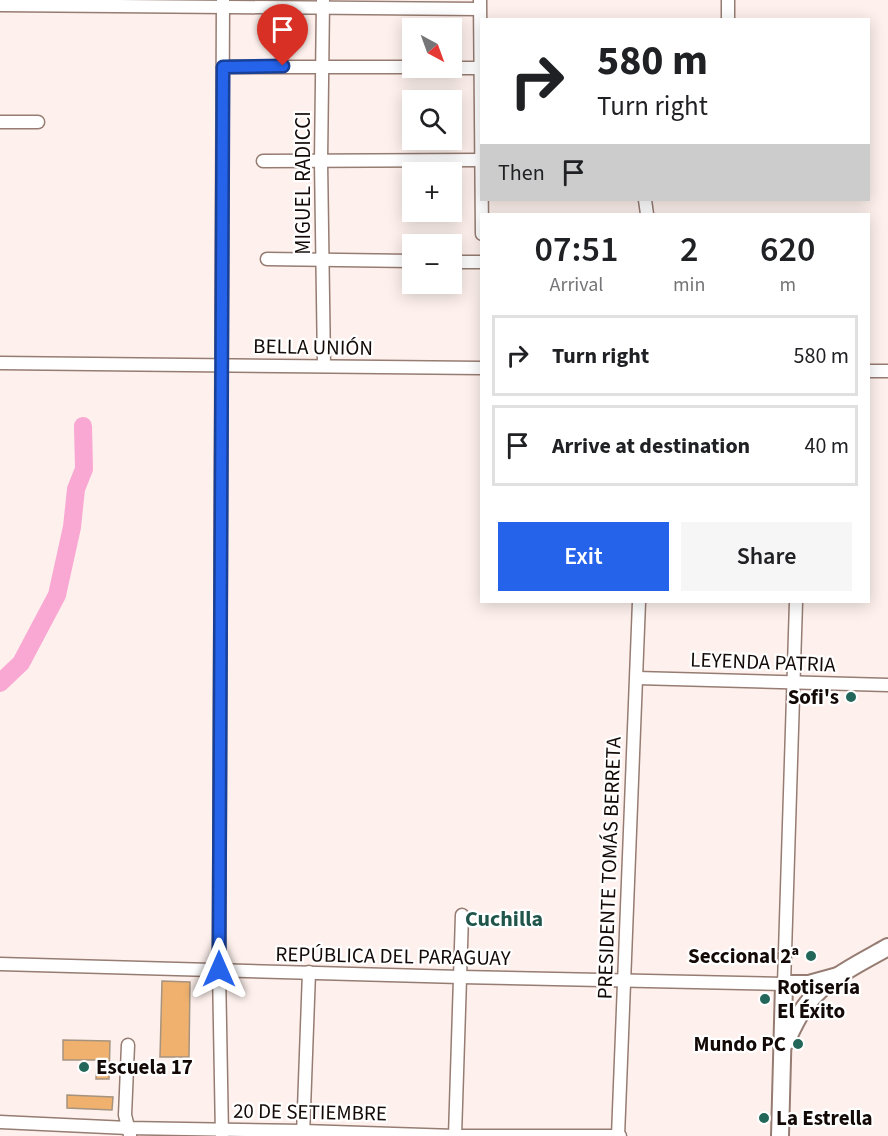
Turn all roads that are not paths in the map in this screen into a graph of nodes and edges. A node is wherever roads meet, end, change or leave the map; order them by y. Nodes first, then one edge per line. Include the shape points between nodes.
1 (728, 0) edge
2 (73, 3) edge
3 (323, 3) edge
4 (223, 4) edge
5 (479, 4) edge
6 (0, 5) edge
7 (728, 18) edge
8 (323, 66) junction
9 (223, 67) junction
10 (402, 67) edge
11 (462, 68) edge
12 (480, 68) edge
13 (0, 122) edge
14 (38, 122) dead end
15 (321, 160) junction
16 (480, 160) edge
17 (262, 161) dead end
18 (267, 259) dead end
19 (323, 260) junction
20 (402, 261) edge
21 (462, 262) edge
22 (480, 262) edge
23 (0, 363) edge
24 (222, 365) junction
25 (324, 366) junction
26 (480, 368) edge
27 (870, 370) edge
28 (888, 371) edge
29 (639, 603) edge
30 (796, 603) edge
31 (637, 678) junction
32 (794, 684) junction
33 (888, 685) edge
34 (462, 915) dead end
35 (888, 947) edge
36 (0, 964) edge
37 (219, 969) junction
38 (309, 972) junction
39 (838, 976) junction
40 (460, 977) junction
41 (624, 981) junction
42 (784, 984) junction
43 (784, 1045) junction
44 (128, 1046) dead end
45 (0, 1122) edge
46 (129, 1132) edge
47 (222, 1133) edge
48 (303, 1133) edge
49 (455, 1136) edge
50 (619, 1136) edge
51 (780, 1136) edge

1 - 7 street
2 - 4 street
2 - 6 street
3 - 4 street
3 - 5 street
3 - 8 street, MIGUEL RADICCI
4 - 9 street
5 - 12 street
8 - 9 street
8 - 10 street
8 - 15 street, MIGUEL RADICCI
9 - 24 street
11 - 12 street
13 - 14 street
15 - 16 street
15 - 17 street
15 - 19 street, MIGUEL RADICCI
18 - 19 street
19 - 20 street
19 - 25 street, MIGUEL RADICCI
21 - 22 street
23 - 24 street, BELLA UNIÓN
24 - 25 street, BELLA UNIÓN
24 - 37 street
25 - 26 street, BELLA UNIÓN
27 - 28 street
29 - 31 street, PRESIDENTE TOMÁS BERRETA
30 - 32 street
31 - 32 street, LEYENDA PATRIA
31 - 41 street, PRESIDENTE TOMÁS BERRETA
32 - 33 street, LEYENDA PATRIA
32 - 42 street
34 - 40 street
35 - 39 main road
36 - 37 street, REPÚBLICA DEL PARAGUAY
37 - 38 street, REPÚBLICA DEL PARAGUAY
37 - 47 street
38 - 40 street, REPÚBLICA DEL PARAGUAY
38 - 48 street
39 - 42 main road via 809,984
39 - 43 main road via 807,1004
40 - 41 street, REPÚBLICA DEL PARAGUAY
40 - 49 street
41 - 42 street, REPÚBLICA DEL PARAGUAY
41 - 50 street, PRESIDENTE TOMÁS BERRETA
42 - 43 main road
43 - 51 main road
44 - 46 street via 125,1115
45 - 46 street, 20 DE SETIEMBRE
46 - 47 street, 20 DE SETIEMBRE
47 - 48 street, 20 DE SETIEMBRE
48 - 49 street, 20 DE SETIEMBRE
49 - 50 street, 20 DE SETIEMBRE

